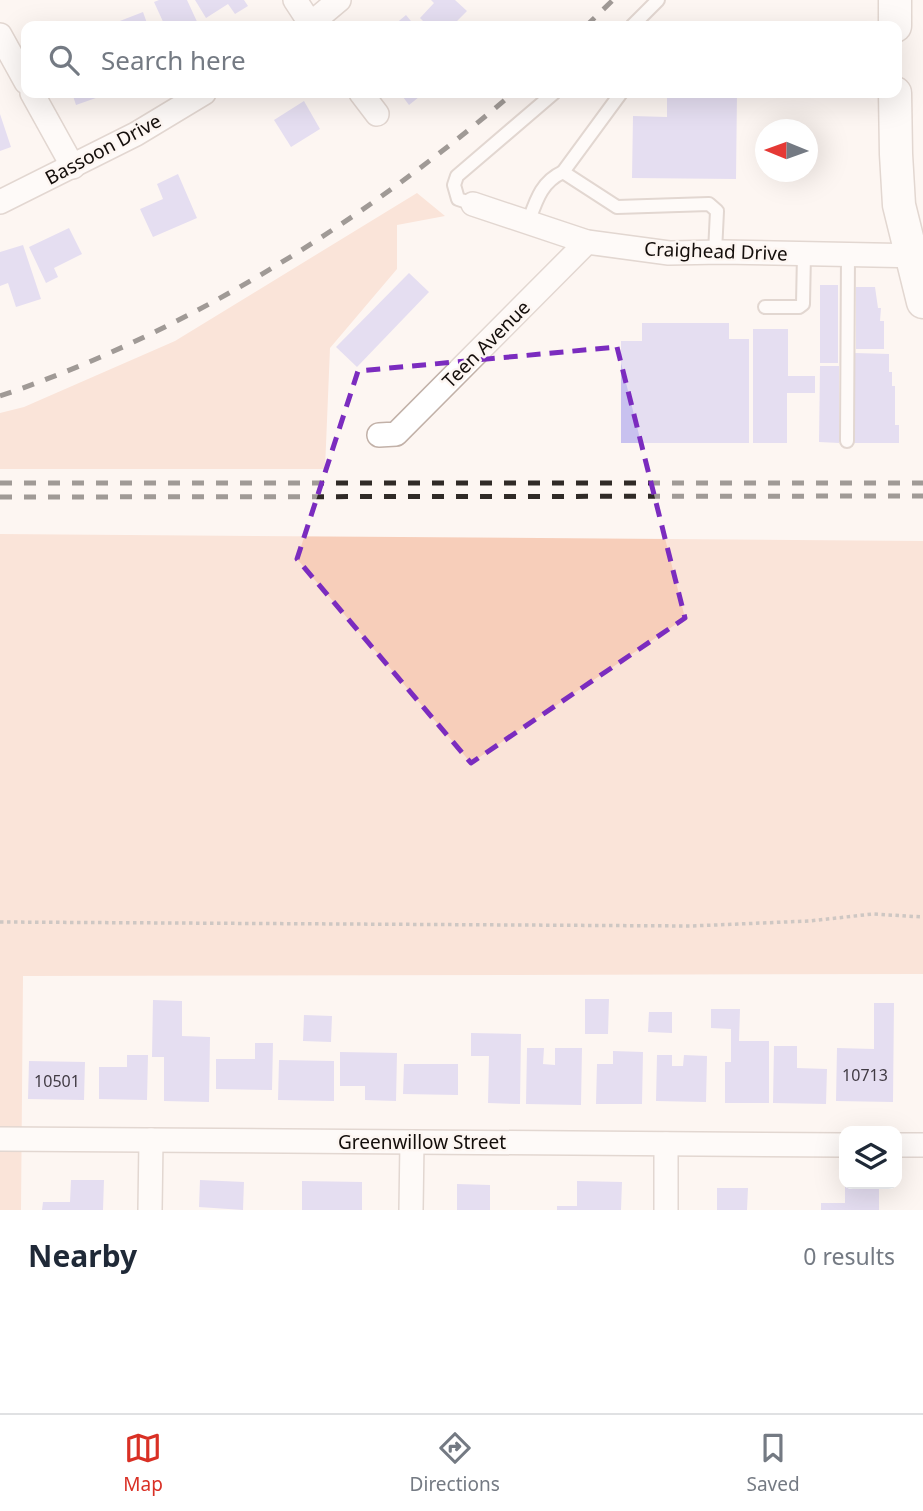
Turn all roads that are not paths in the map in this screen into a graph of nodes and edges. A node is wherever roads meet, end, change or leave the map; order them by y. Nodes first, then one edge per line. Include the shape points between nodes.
1 (295, 0) edge
2 (339, 0) edge
3 (658, 0) edge
4 (895, 0) edge
5 (307, 21) edge
6 (316, 21) edge
7 (637, 21) edge
8 (895, 21) edge
9 (0, 36) edge
10 (21, 73) edge
11 (35, 98) edge
12 (196, 98) edge
13 (364, 98) edge
14 (548, 98) edge
15 (617, 98) edge
16 (905, 108) edge
17 (377, 114) dead end
18 (74, 167) junction
19 (563, 172) junction
20 (0, 202) edge
21 (473, 204) joint
22 (528, 223) junction
23 (587, 242) junction
24 (715, 252) junction
25 (804, 254) junction
26 (848, 254) junction
27 (917, 256) edge
28 (923, 302) edge
29 (765, 307) dead end
30 (379, 435) dead end
31 (847, 441) dead end
32 (0, 1139) edge
33 (151, 1140) junction
34 (412, 1142) junction
35 (666, 1144) junction
36 (839, 1145) edge
37 (902, 1145) edge
38 (923, 1145) edge
39 (150, 1210) edge
40 (411, 1210) edge
41 (666, 1210) edge

1 - 5 street
2 - 6 street
3 - 7 lane
4 - 8 main road
9 - 10 street
11 - 18 street
12 - 18 street, Bassoon Drive
13 - 17 street
14 - 21 lane via 457,176 458,199
15 - 19 lane
16 - 27 main road via 899,205
18 - 20 street, Bassoon Drive
19 - 22 lane via 549,179
19 - 24 lane via 617,207 715,207
21 - 22 street, Craighead Drive
22 - 23 street, Craighead Drive
23 - 24 street, Craighead Drive via 669,253
23 - 30 street, Teen Avenue via 396,434
24 - 25 street, Craighead Drive
25 - 26 street, Craighead Drive
25 - 29 lane via 803,304
26 - 27 street, Craighead Drive
26 - 31 lane
27 - 28 main road
32 - 33 street, Greenwillow Street
33 - 34 street, Greenwillow Street
33 - 39 street
34 - 35 street, Greenwillow Street
34 - 40 street
35 - 36 street, Greenwillow Street
35 - 41 street
37 - 38 street

